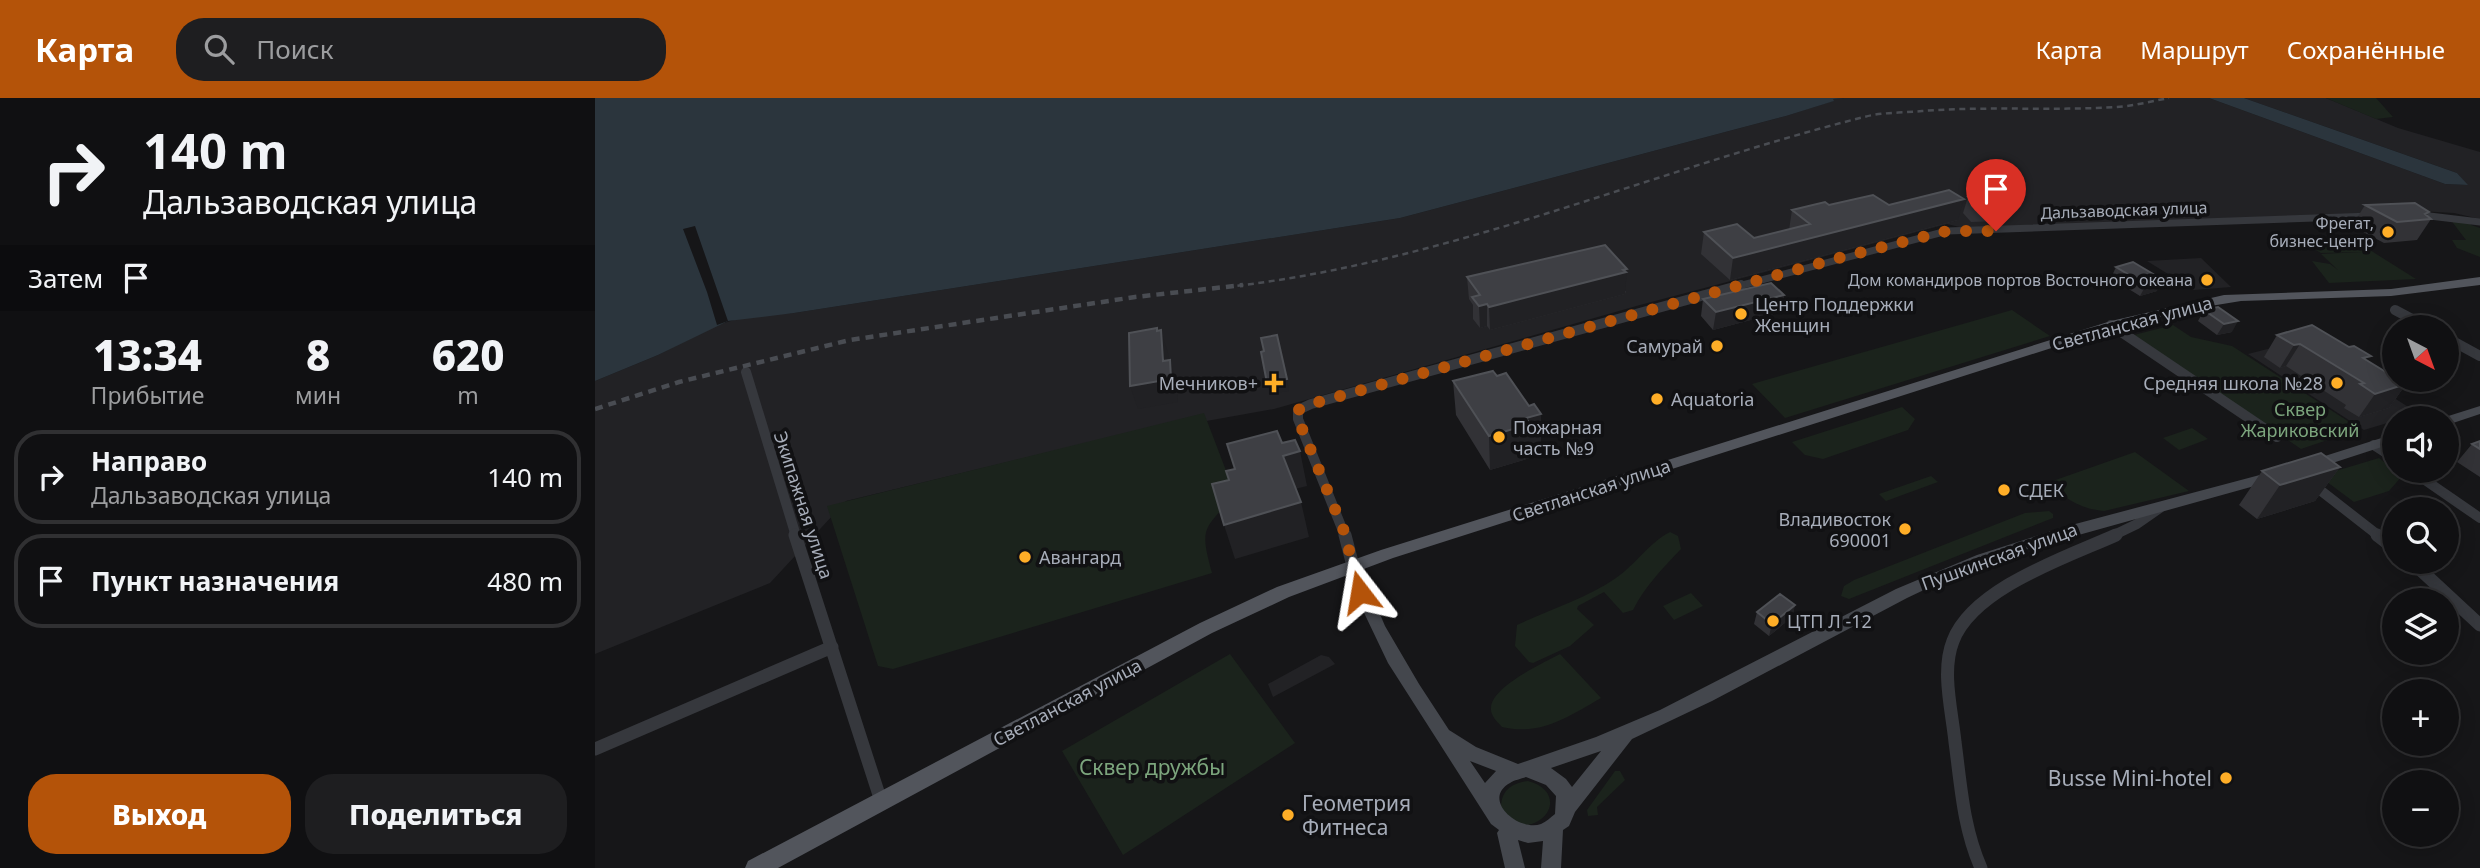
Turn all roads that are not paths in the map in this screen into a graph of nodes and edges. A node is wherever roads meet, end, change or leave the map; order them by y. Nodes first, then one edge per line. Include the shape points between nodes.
1 (2385, 215) edge
2 (2398, 215) edge
3 (2480, 222) edge
4 (2480, 281) edge
5 (2395, 310) dead end
6 (2404, 315) edge
7 (2111, 325) junction
8 (2459, 345) edge
9 (2480, 356) edge
10 (746, 372) dead end
11 (2480, 410) edge
12 (2459, 417) edge
13 (2277, 437) dead end
14 (2382, 442) edge
15 (2374, 444) junction
16 (2382, 450) edge
17 (2293, 473) junction
18 (2429, 483) edge
19 (2160, 508) junction
20 (2480, 518) edge
21 (2382, 539) edge
22 (1353, 566) junction
23 (2424, 574) edge
24 (2480, 625) edge
25 (832, 647) junction
26 (1440, 731) junction
27 (1626, 733) junction
28 (595, 749) edge
29 (1521, 770) junction
30 (881, 801) junction
31 (1490, 805) junction
32 (1566, 809) junction
33 (1554, 829) junction
34 (1507, 833) junction
35 (757, 868) edge
36 (1515, 868) edge
37 (1552, 868) edge
38 (1981, 868) edge

1 - 22 street, Дальзаводская улица via 1947,231 1311,404 1298,410 1298,419 1344,531
2 - 3 street
4 - 7 main road, Светланская улица via 2444,289 2199,302
5 - 6 street
7 - 13 street
7 - 22 main road, Светланская улица
8 - 9 street
10 - 25 street, Экипажная улица
11 - 12 main road
14 - 15 main road, Пушкинская улица
15 - 16 street
15 - 17 main road, Пушкинская улица
17 - 19 main road, Пушкинская улица
17 - 21 street
18 - 20 street
19 - 27 main road, Пушкинская улица via 2072,528 1944,574
19 - 38 street via 2135,526 2025,576 1969,615 1953,639 1949,685 1962,817
22 - 26 main road via 1362,598
22 - 30 main road, Светланская улица via 1206,628
23 - 24 street
25 - 28 street
25 - 30 street, Экипажная улица
26 - 29 main road via 1470,752
26 - 31 main road
27 - 29 main road, Пушкинская улица
27 - 32 main road, Пушкинская улица
29 - 31 main road via 1497,783
29 - 32 main road via 1543,771 1557,780
30 - 35 main road, Светланская улица
31 - 34 main road
32 - 33 main road
33 - 34 main road via 1539,837
33 - 37 main road
34 - 36 main road

